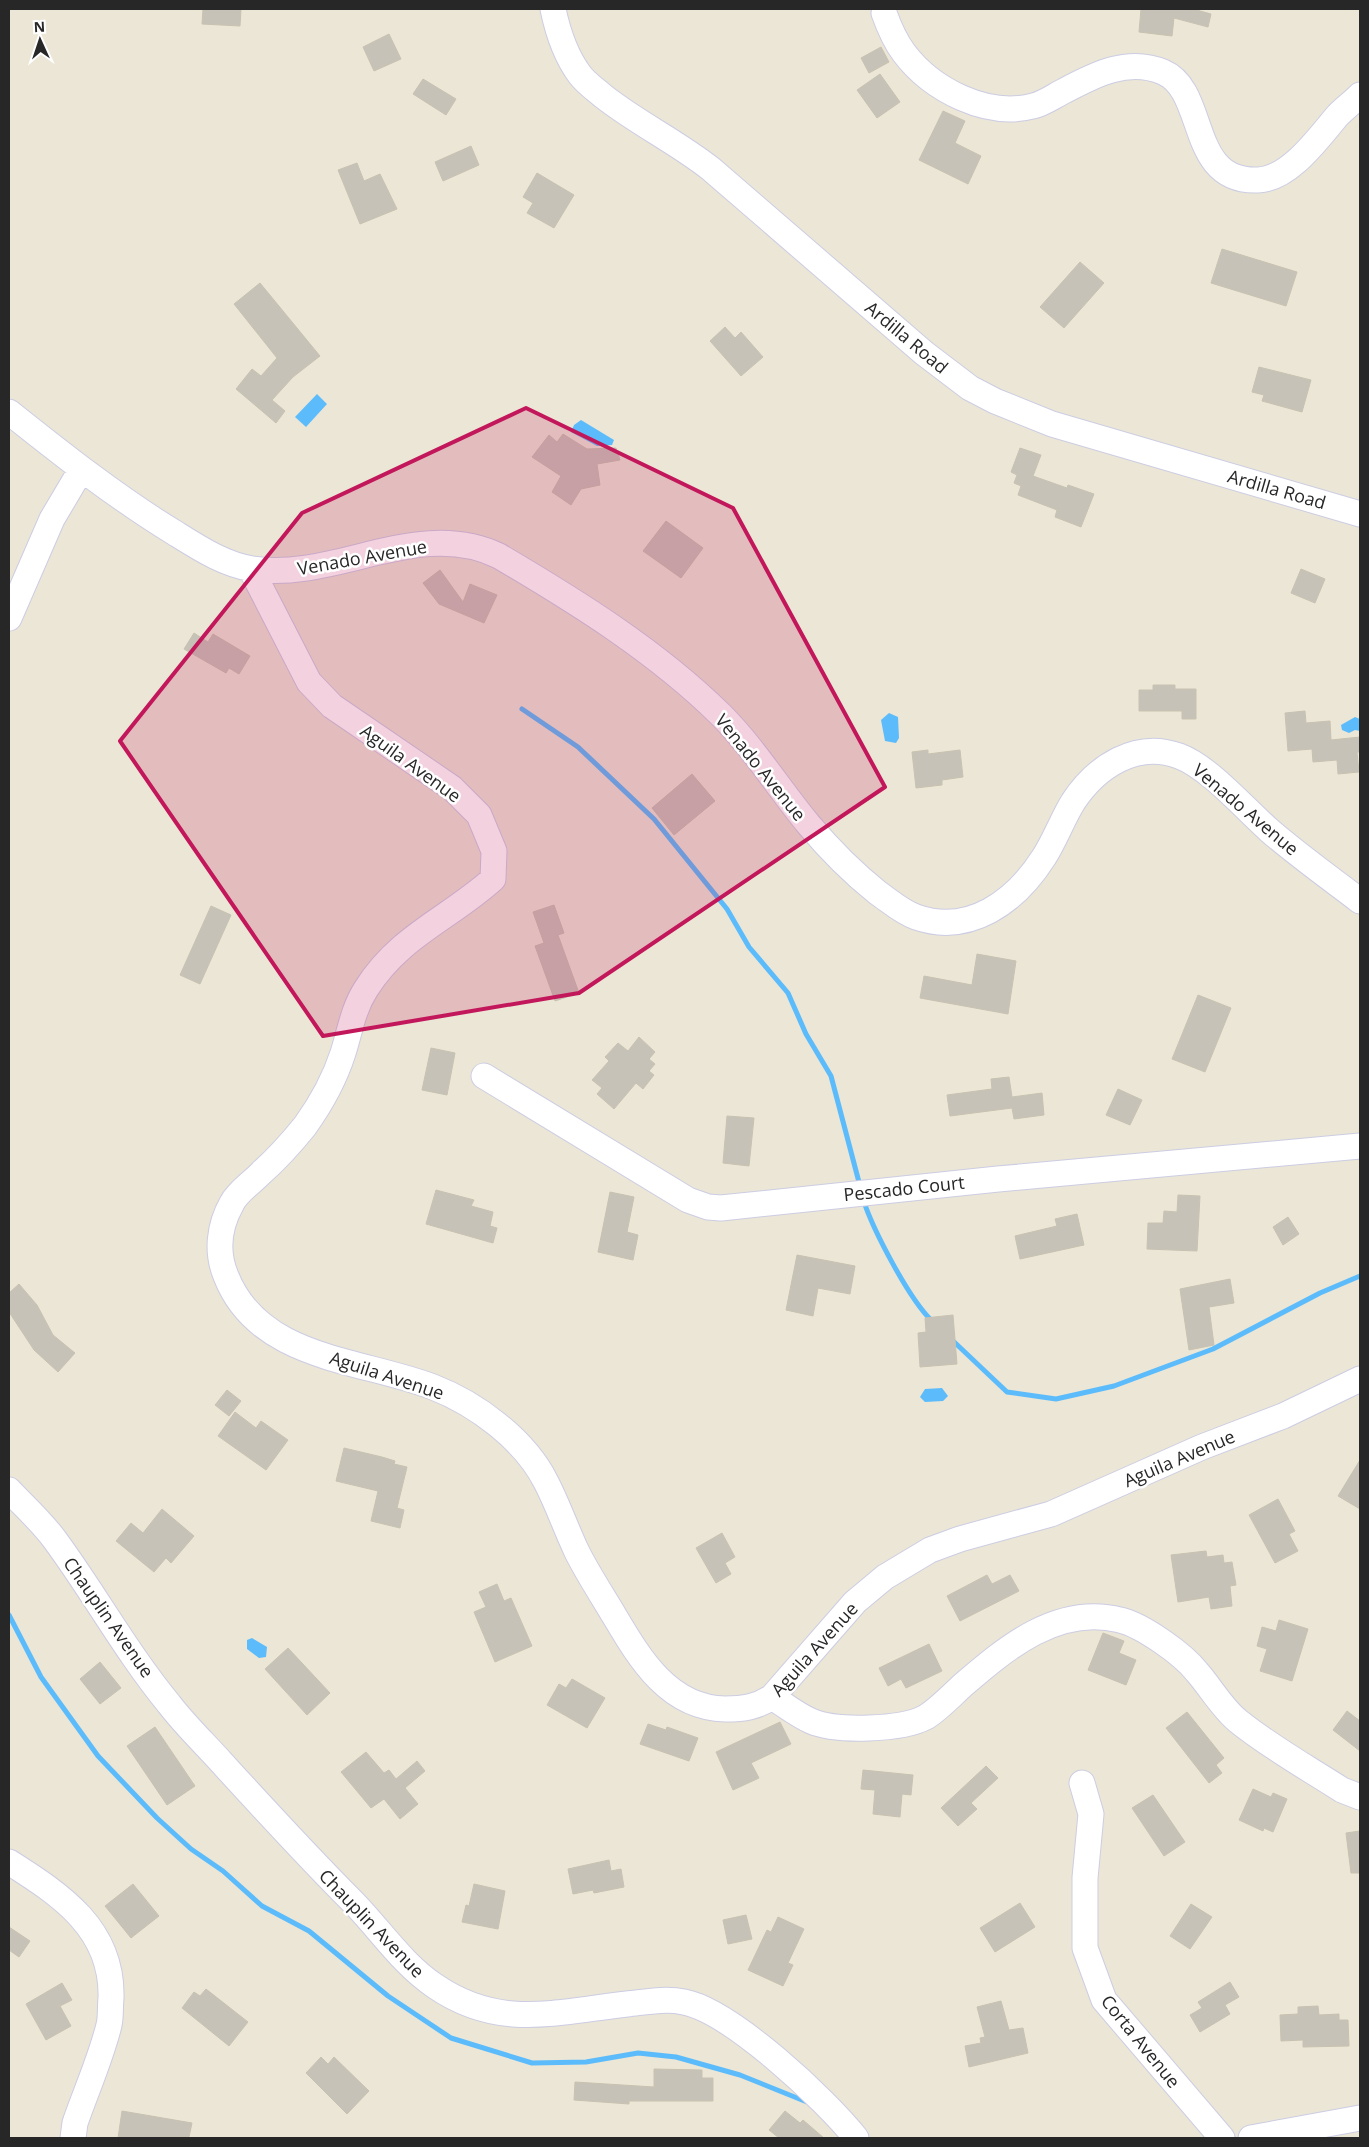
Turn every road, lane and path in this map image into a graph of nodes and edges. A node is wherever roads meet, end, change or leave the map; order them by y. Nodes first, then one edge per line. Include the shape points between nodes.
1 (552, 9) edge
2 (884, 12) dead end
3 (1360, 95) edge
4 (9, 412) edge
5 (81, 470) junction
6 (1360, 514) edge
7 (251, 569) junction
8 (9, 618) edge
9 (1360, 901) edge
10 (484, 1076) dead end
11 (1360, 1146) edge
12 (1360, 1379) edge
13 (9, 1490) edge
14 (772, 1697) junction
15 (1082, 1783) dead end
16 (1360, 1797) edge
17 (9, 1862) edge
18 (1360, 2118) edge
19 (1311, 2133) edge
20 (74, 2138) edge
21 (856, 2138) edge
22 (1222, 2138) edge
23 (1251, 2138) edge

1 - 6 street, Ardilla Road via 558,34 582,77 619,109 711,169 924,353 970,388 1052,424
2 - 3 street via 903,52 918,68 954,93 990,108 1011,110 1035,106 1084,80 1129,66 1166,73 1178,83 1215,162 1226,173 1243,178 1258,180 1272,177 1291,166
4 - 5 street, Venado Avenue
5 - 7 street, Venado Avenue via 200,549
5 - 8 street via 52,519
7 - 9 street, Venado Avenue via 302,569 422,543 481,548 499,556 647,651 686,682 755,753 808,824 835,854 901,910 916,917 954,922 985,915 999,907 1044,858 1075,799 1102,770 1137,752 1157,751 1182,757 1200,767 1272,833
7 - 14 street, Aguila Avenue via 309,682 332,706 452,788 479,815 494,851 494,878 408,940 364,991 353,1015 342,1056 322,1099 281,1155 233,1200 219,1242 221,1264 228,1283 254,1319 275,1335 294,1345 433,1387 460,1401 520,1443 536,1463 577,1551 639,1658 672,1691 716,1709 758,1706
10 - 11 street, Pescado Court via 688,1200 721,1208
12 - 14 street, Aguila Avenue via 1283,1416 1202,1447 1051,1514 930,1550 885,1577 855,1602
13 - 21 street, Chauplin Avenue via 53,1537 168,1704 419,1975 457,2000 480,2010 506,2015 660,2000 685,2002 709,2011 792,2072
14 - 16 street via 811,1721 827,1725 908,1724 926,1716 1021,1639 1053,1624 1098,1616 1121,1620 1164,1643 1189,1664 1237,1721 1342,1790
15 - 22 street, Corta Avenue via 1091,1814 1085,1878 1085,1948 1104,2000
17 - 20 street via 51,1890 94,1931 111,1978 110,2024 75,2123
18 - 19 street
19 - 23 street

